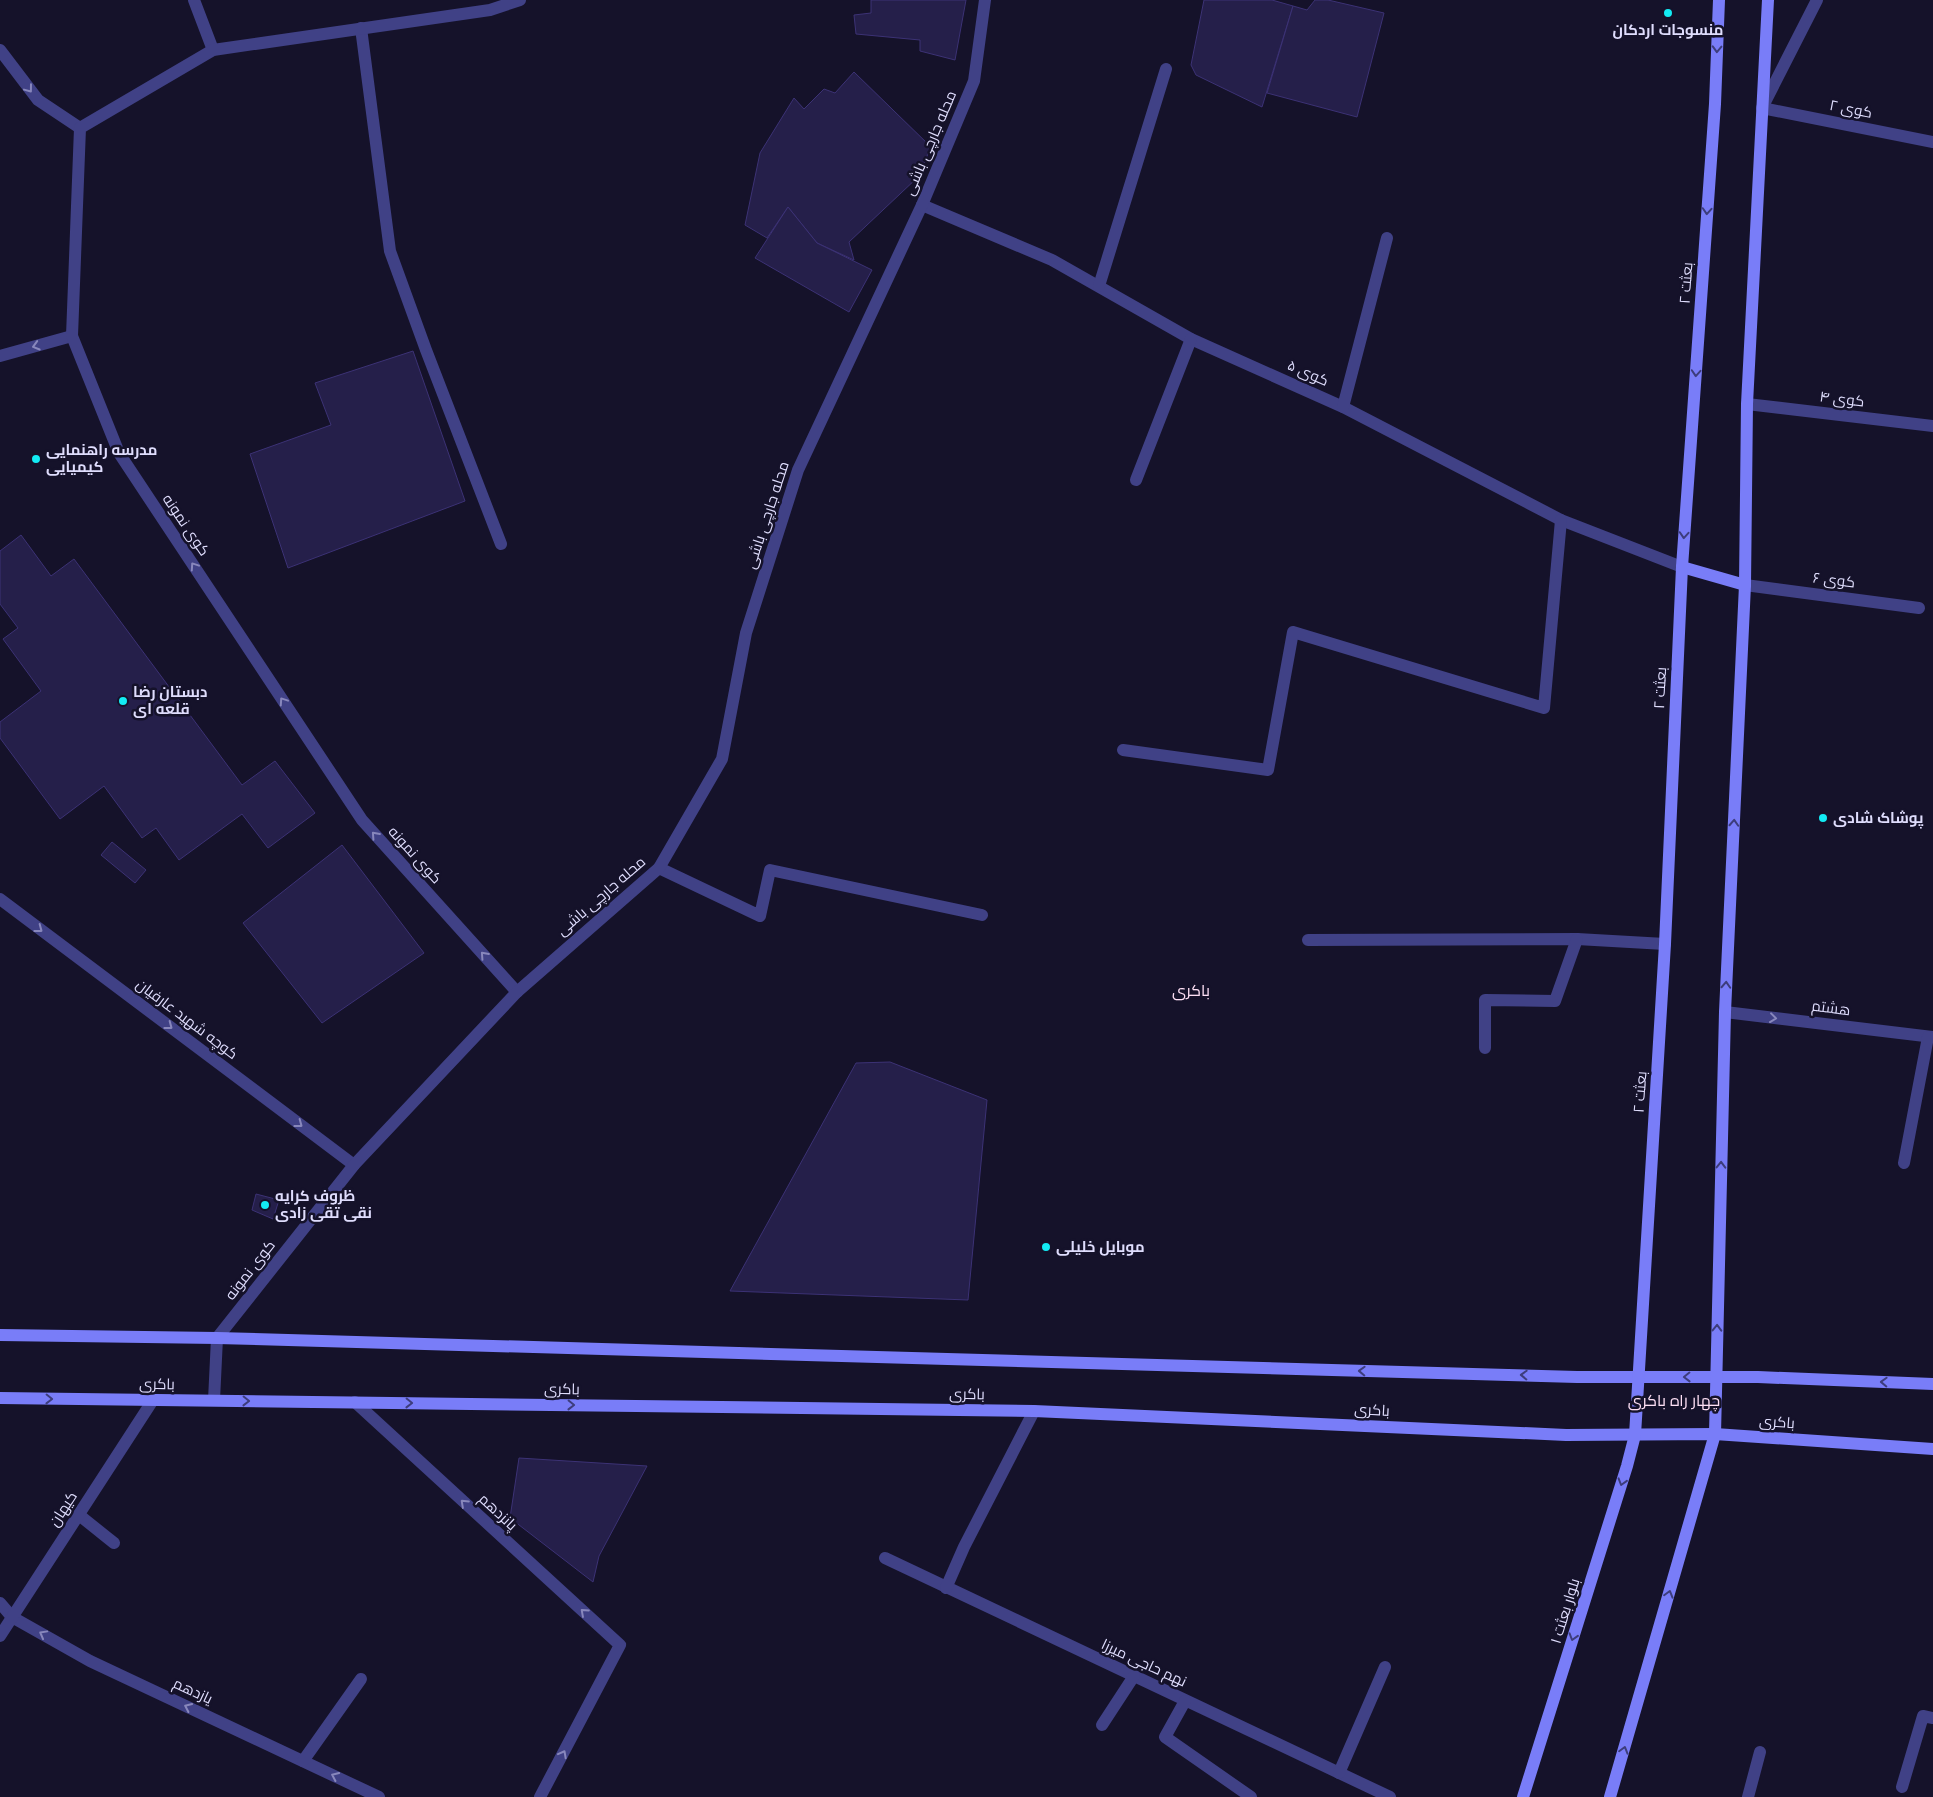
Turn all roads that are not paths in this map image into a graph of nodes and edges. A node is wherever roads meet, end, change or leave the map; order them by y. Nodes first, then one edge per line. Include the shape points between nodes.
1 (194, 0) edge
2 (520, 0) edge
3 (985, 0) edge
4 (1719, 0) edge
5 (1768, 0) edge
6 (1817, 0) edge
7 (489, 5) edge
8 (361, 28) junction
9 (0, 50) edge
10 (213, 50) junction
11 (1166, 70) dead end
12 (1762, 108) junction
13 (80, 128) junction
14 (1933, 142) edge
15 (922, 205) junction
16 (1387, 238) dead end
17 (1099, 286) junction
18 (72, 336) junction
19 (1191, 339) junction
20 (0, 356) edge
21 (1747, 404) junction
22 (1343, 407) junction
23 (1933, 426) edge
24 (1136, 480) dead end
25 (1561, 520) junction
26 (502, 544) dead end
27 (1682, 567) junction
28 (1745, 585) junction
29 (1919, 608) dead end
30 (1123, 750) dead end
31 (659, 868) junction
32 (0, 899) edge
33 (982, 915) dead end
34 (1576, 939) junction
35 (1308, 940) dead end
36 (1665, 944) junction
37 (517, 992) junction
38 (1725, 1012) junction
39 (1931, 1037) edge
40 (1485, 1048) dead end
41 (1904, 1164) dead end
42 (354, 1165) junction
43 (0, 1335) edge
44 (217, 1338) junction
45 (1716, 1376) junction
46 (1638, 1377) junction
47 (1933, 1384) edge
48 (0, 1398) edge
49 (153, 1400) junction
50 (214, 1400) junction
51 (355, 1402) junction
52 (1034, 1411) junction
53 (1715, 1434) junction
54 (1635, 1435) junction
55 (1933, 1449) edge
56 (78, 1515) junction
57 (114, 1543) dead end
58 (885, 1558) dead end
59 (946, 1588) junction
60 (0, 1603) edge
61 (12, 1617) junction
62 (0, 1636) edge
63 (1385, 1667) dead end
64 (1134, 1676) junction
65 (361, 1679) dead end
66 (1185, 1700) junction
67 (1933, 1718) edge
68 (1102, 1725) dead end
69 (1760, 1752) dead end
70 (303, 1761) junction
71 (1338, 1773) junction
72 (1902, 1787) dead end
73 (379, 1797) edge
74 (540, 1797) edge
75 (1251, 1797) edge
76 (1390, 1797) edge
77 (1523, 1797) edge
78 (1610, 1797) edge
79 (1748, 1797) edge

1 - 10 street
2 - 7 street
3 - 15 street, محله جارچی باشی via 974,81
4 -> 27 main road, بعثت ۲ via 1715,104
5 - 12 main road
6 - 12 street
7 - 8 street
8 - 10 street
8 - 26 street via 390,251
9 -> 13 street via 38,100
10 - 13 street
11 - 17 street
12 - 14 street, کوی ۲
12 - 21 main road
13 - 18 street
15 - 17 street, کوی ۵ via 1052,260
15 - 31 street, محله جارچی باشی via 798,470 746,633 722,759
16 - 22 street
17 - 19 street, کوی ۵
18 -> 20 street
37 -> 18 street, کوی نمونه via 362,820 119,452
19 - 22 street, کوی ۵
19 - 24 street
21 - 23 street, کوی ۴
21 - 28 main road
22 - 25 street, کوی ۵
25 - 27 street, کوی ۵
25 - 30 street via 1544,708 1293,632 1268,770
27 - 28 main road
27 - 36 main road, بعثت ۲
28 - 29 street, کوی ۶
38 -> 28 main road
31 - 33 street via 760,916 770,870
31 - 37 street, محله جارچی باشی
32 -> 42 street, کوچه شهید عارفیان
34 - 35 street
34 - 36 street
34 - 40 street via 1555,1001 1485,1000
36 - 46 main road, بعثت ۲
37 - 42 street, کوی نمونه
38 -> 39 street, هشتم
45 -> 38 main road
39 - 41 street
42 - 44 street, کوی نمونه
43 - 44 main road
46 -> 44 main road
44 - 50 street
45 -> 46 main road
47 -> 45 main road
45 - 53 main road
46 - 54 main road, بعثت ۲
48 -> 49 main road, باکری
49 - 50 main road, باکری
49 - 56 street, کیهان
50 -> 51 main road, باکری
51 -> 52 main road, باکری
74 -> 51 street, پانزدهم via 620,1645
52 - 54 main road, باکری via 1566,1435
52 - 59 street
53 - 54 main road, باکری
53 - 55 main road, باکری
78 -> 53 main road
54 -> 77 main road, بلوار بعثت ۱
56 - 57 street
56 - 61 street, کیهان
58 - 59 street, نهم حاجی میرزا
59 - 64 street, نهم حاجی میرزا
60 - 61 street, یازدهم
61 - 62 street, کیهان
70 -> 61 street, یازدهم via 90,1661
63 - 71 street
64 - 66 street, نهم حاجی میرزا
64 - 68 street
65 - 70 street
66 - 71 street, نهم حاجی میرزا
66 - 75 street via 1165,1737
67 - 72 street via 1924,1716
69 - 79 street
73 -> 70 street, یازدهم
71 - 76 street, نهم حاجی میرزا

